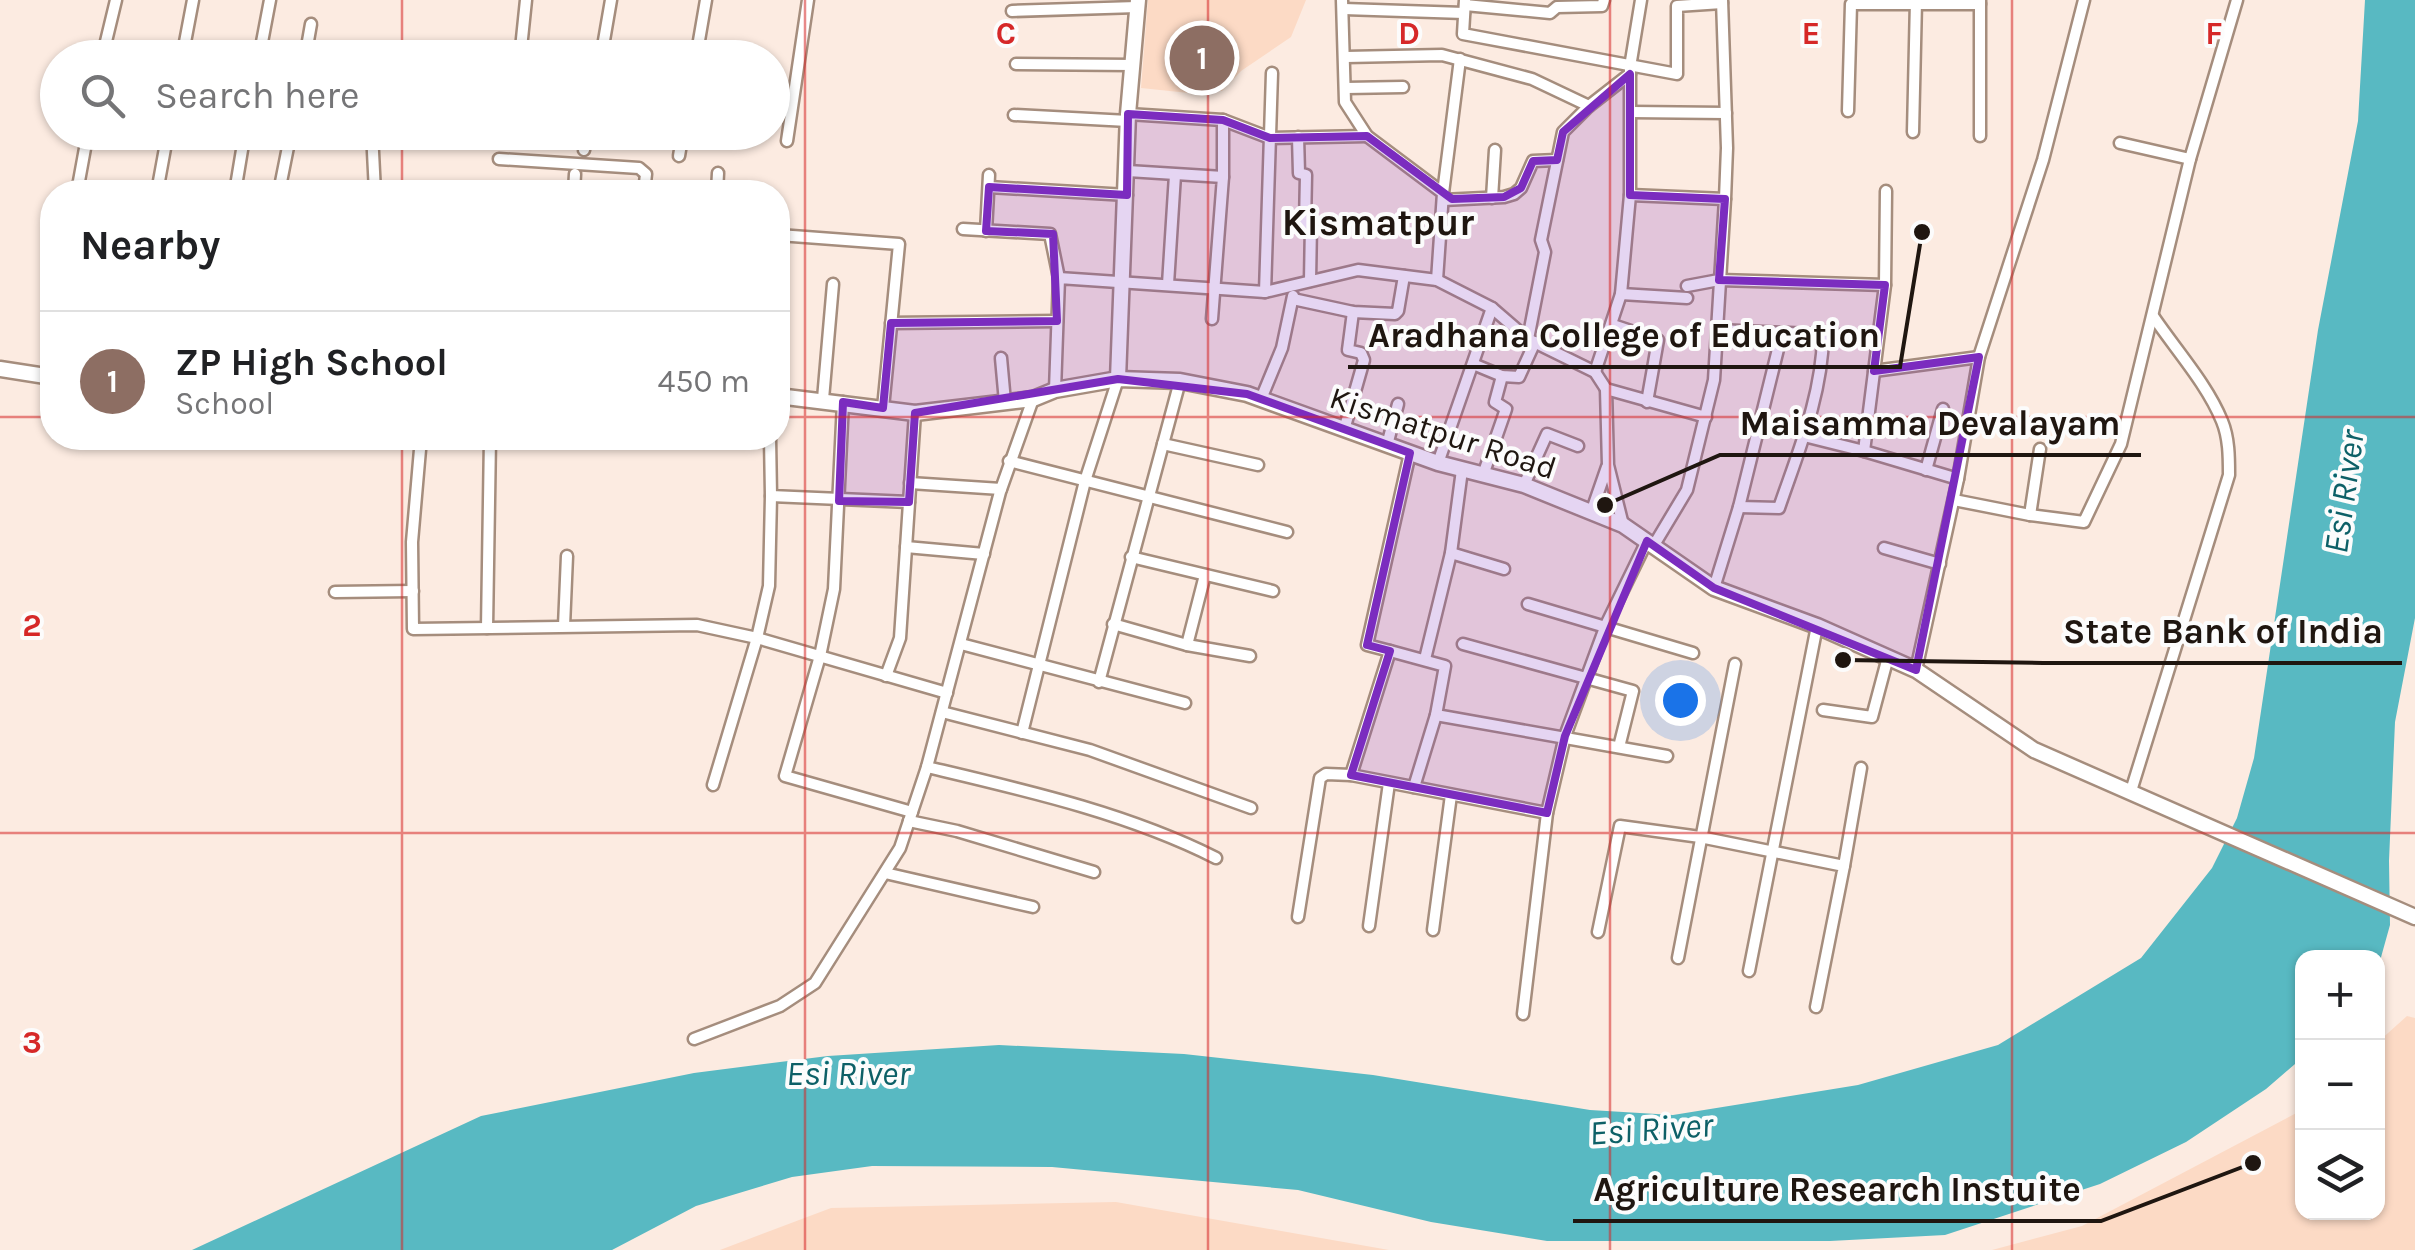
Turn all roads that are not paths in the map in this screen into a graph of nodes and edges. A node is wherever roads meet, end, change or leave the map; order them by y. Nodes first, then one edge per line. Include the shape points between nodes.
1 (116, 0) edge
2 (193, 0) edge
3 (270, 0) edge
4 (526, 0) edge
5 (611, 0) edge
6 (706, 0) edge
7 (808, 0) edge
8 (1604, 0) edge
9 (1641, 0) edge
10 (2084, 0) edge
11 (2238, 0) edge
12 (1722, 2) edge
13 (1851, 2) edge
14 (1916, 2) edge
15 (1980, 2) edge
16 (1137, 4) edge
17 (1344, 4) edge
18 (1465, 6) edge
19 (1012, 11) dead end
20 (311, 24) dead end
21 (1485, 38) junction
22 (108, 40) edge
23 (185, 40) edge
24 (262, 40) edge
25 (308, 40) edge
26 (522, 40) edge
27 (604, 40) edge
28 (699, 40) edge
29 (1346, 56) junction
30 (1460, 59) junction
31 (1016, 64) dead end
32 (1479, 64) junction
33 (1132, 65) junction
34 (1630, 70) junction
35 (1272, 73) dead end
36 (1403, 87) dead end
37 (1346, 88) junction
38 (1589, 106) junction
39 (1848, 111) dead end
40 (1631, 112) junction
41 (1726, 113) junction
42 (1014, 115) dead end
43 (1128, 117) junction
44 (1223, 120) junction
45 (790, 121) edge
46 (1913, 132) dead end
47 (1367, 136) junction
48 (1980, 136) dead end
49 (1298, 137) junction
50 (1270, 138) junction
51 (2120, 142) dead end
52 (85, 150) edge
53 (165, 150) edge
54 (242, 150) edge
55 (287, 150) edge
56 (373, 150) edge
57 (680, 150) edge
58 (1495, 150) dead end
59 (679, 156) dead end
60 (499, 158) dead end
61 (1557, 160) junction
62 (2190, 160) junction
63 (1128, 172) junction
64 (718, 173) dead end
65 (575, 174) dead end
66 (1174, 175) junction
67 (1224, 177) junction
68 (79, 180) edge
69 (159, 180) edge
70 (236, 180) edge
71 (281, 180) edge
72 (374, 180) edge
73 (575, 180) edge
74 (645, 180) edge
75 (718, 180) edge
76 (1886, 191) dead end
77 (1127, 194) junction
78 (1630, 195) junction
79 (1443, 196) junction
80 (1492, 198) junction
81 (1725, 200) junction
82 (963, 230) dead end
83 (986, 230) junction
84 (790, 236) edge
85 (1404, 276) junction
86 (1058, 278) junction
87 (1437, 280) junction
88 (1720, 280) junction
89 (1310, 281) junction
90 (833, 284) dead end
91 (1122, 284) junction
92 (1168, 284) junction
93 (1296, 285) junction
94 (1884, 285) junction
95 (1216, 290) junction
96 (1264, 292) junction
97 (1621, 294) junction
98 (1293, 299) junction
99 (1492, 308) junction
100 (1353, 312) junction
101 (2153, 316) junction
102 (1212, 319) dead end
103 (1057, 321) junction
104 (891, 323) junction
105 (1613, 325) junction
106 (1718, 330) junction
107 (1782, 333) junction
108 (1823, 336) junction
109 (1878, 337) junction
110 (1531, 340) junction
111 (1979, 357) junction
112 (1001, 358) dead end
113 (1473, 364) junction
114 (0, 368) edge
115 (1874, 371) junction
116 (1595, 372) junction
117 (40, 374) edge
118 (1502, 376) junction
119 (1118, 379) junction
120 (1180, 382) junction
121 (1055, 390) junction
122 (1606, 390) junction
123 (790, 397) edge
124 (823, 399) junction
125 (1033, 399) junction
126 (1260, 399) junction
127 (843, 402) junction
128 (1005, 402) junction
129 (1646, 402) junction
130 (1398, 404) dead end
131 (883, 408) junction
132 (1943, 409) dead end
133 (915, 412) junction
134 (1706, 416) junction
135 (1344, 430) junction
136 (1804, 436) junction
137 (1163, 444) junction
138 (1387, 445) junction
139 (1578, 446) dead end
140 (2040, 449) dead end
141 (420, 450) edge
142 (490, 450) edge
143 (770, 450) edge
144 (1864, 451) junction
145 (1410, 453) junction
146 (1009, 460) junction
147 (1438, 463) junction
148 (1608, 465) junction
149 (1258, 466) dead end
150 (1462, 470) junction
151 (1926, 470) junction
152 (1483, 475) junction
153 (1958, 480) junction
154 (1085, 481) junction
155 (910, 484) junction
156 (1524, 485) junction
157 (1001, 489) junction
158 (771, 496) junction
159 (1148, 498) junction
160 (1954, 500) junction
161 (839, 501) junction
162 (909, 502) junction
163 (1739, 507) junction
164 (1591, 513) junction
165 (2030, 516) junction
166 (1623, 526) junction
167 (1287, 532) dead end
168 (1650, 544) junction
169 (906, 547) junction
170 (1884, 548) dead end
171 (1450, 553) junction
172 (984, 554) junction
173 (566, 556) dead end
174 (1131, 557) junction
175 (1940, 564) junction
176 (1504, 569) dead end
177 (1205, 575) junction
178 (1714, 588) junction
179 (412, 591) junction
180 (1273, 591) dead end
181 (335, 592) dead end
182 (1528, 604) dead end
183 (1113, 624) junction
184 (1606, 625) junction
185 (564, 626) junction
186 (1817, 626) junction
187 (487, 628) junction
188 (757, 638) junction
189 (960, 644) junction
190 (1463, 644) dead end
191 (1186, 645) junction
192 (1390, 651) junction
193 (1692, 653) dead end
194 (820, 656) junction
195 (1250, 656) dead end
196 (1888, 657) junction
197 (1424, 660) junction
198 (1735, 664) dead end
199 (1039, 665) junction
200 (1916, 670) junction
201 (886, 676) junction
202 (1588, 678) junction
203 (1099, 682) junction
204 (948, 693) junction
205 (1185, 704) dead end
206 (1823, 710) dead end
207 (942, 712) junction
208 (1436, 715) junction
209 (1022, 733) junction
210 (1565, 736) junction
211 (1620, 747) junction
212 (1667, 756) dead end
213 (927, 767) junction
214 (1861, 768) dead end
215 (1351, 775) junction
216 (1389, 783) junction
217 (713, 785) dead end
218 (1414, 787) junction
219 (2130, 791) junction
220 (1451, 795) junction
221 (1251, 808) dead end
222 (1547, 813) junction
223 (911, 817) junction
224 (1700, 837) junction
225 (1772, 851) junction
226 (1216, 858) dead end
227 (1844, 866) junction
228 (885, 872) junction
229 (1094, 872) dead end
230 (1033, 907) dead end
231 (1298, 916) dead end
232 (2415, 916) edge
233 (1369, 926) dead end
234 (1432, 930) dead end
235 (1598, 932) dead end
236 (1678, 958) dead end
237 (1749, 971) dead end
238 (1816, 1007) dead end
239 (1523, 1014) dead end
240 (694, 1039) dead end

1 - 22 street
2 - 23 street
3 - 24 street
4 - 26 street
5 - 27 street
6 - 28 street
7 - 45 street
8 - 18 street via 1602,6 1557,7 1550,13
9 - 34 street
10 - 111 street via 2043,160
11 - 62 street
12 - 34 street via 1677,6 1677,74
12 - 41 street
13 - 14 street
13 - 39 street
14 - 15 street
14 - 46 street
15 - 48 street
16 - 19 street
16 - 33 street
17 - 18 street
17 - 29 street
18 - 21 street via 1463,34
20 - 25 street
21 - 32 street
21 - 34 street
29 - 30 street
29 - 37 street
30 - 32 street
30 - 79 street
31 - 33 street
32 - 38 street
33 - 43 street
34 - 38 street
34 - 40 street
35 - 50 street
36 - 37 street
37 - 47 street via 1345,102
38 - 61 street via 1563,132
40 - 41 street
40 - 78 street
41 - 81 street
42 - 43 street
43 - 44 street
43 - 63 street
44 - 50 street
44 - 67 street
47 - 49 street
47 - 79 street
49 - 50 street
49 - 89 street via 1305,224 1312,224
50 - 96 street
51 - 62 street
52 - 68 street
53 - 69 street
54 - 70 street
55 - 71 street
56 - 72 street
57 - 59 street
58 - 80 street
60 - 74 street via 639,168
61 - 80 street via 1533,161 1522,188
61 - 110 street via 1540,240 1545,252
62 - 101 street
63 - 66 street
63 - 77 street
64 - 75 street
65 - 73 street
66 - 67 street
66 - 92 street
67 - 95 street
76 - 94 street
77 - 83 street via 989,181
77 - 91 street
78 - 81 street
78 - 97 street
79 - 80 street
79 - 87 street
81 - 88 street
82 - 83 street
83 - 86 street via 1050,234
84 - 104 street via 899,244
85 - 87 street
85 - 89 street via 1358,270
85 - 100 street via 1398,311
86 - 91 street
86 - 103 street
87 - 99 street
88 - 94 street
88 - 97 street via 1687,292
88 - 106 street
89 - 93 street
90 - 124 street
91 - 92 street
91 - 119 street
92 - 95 street
93 - 96 street
93 - 98 street
94 - 109 street
95 - 96 street
95 - 102 street
97 - 105 street
98 - 100 street
98 - 126 street
99 - 110 street
99 - 113 street
100 - 135 street via 1348,350 1364,360
101 - 165 street via 2122,444 2084,522
101 - 219 street via 2224,424 2228,475
103 - 104 street
103 - 121 street
104 - 131 street
105 - 116 street
105 - 129 street via 1658,340
106 - 107 street
106 - 134 street
107 - 108 street
107 - 163 street
108 - 109 street
108 - 136 street
109 - 115 street
110 - 116 street
110 - 118 street via 1518,377
111 - 115 street
111 - 153 street
112 - 128 street
113 - 118 street
113 - 147 street
114 - 117 street
115 - 144 street
116 - 122 street
118 - 152 street via 1495,402 1506,410
119 - 120 street, Kismatpur Road
119 - 121 street, Kismatpur Road
119 - 154 street
120 - 126 street, Kismatpur Road
120 - 137 street
121 - 125 street, Kismatpur Road
122 - 129 street
122 - 148 street
123 - 124 street, Kismatpur Road
124 - 127 street, Kismatpur Road
125 - 128 street, Kismatpur Road
125 - 146 street
126 - 135 street, Kismatpur Road
127 - 131 street, Kismatpur Road
127 - 161 street
128 - 133 street, Kismatpur Road
129 - 134 street
130 - 138 street
131 - 133 street, Kismatpur Road
132 - 151 street
133 - 155 street
134 - 168 street via 1686,490
135 - 138 street, Kismatpur Road
136 - 144 street
136 - 163 street via 1780,508
137 - 149 street
137 - 159 street
138 - 145 street, Kismatpur Road
139 - 156 street via 1547,434
140 - 165 street
141 - 179 street
142 - 187 street
143 - 158 street
144 - 151 street
145 - 147 street, Kismatpur Road
145 - 192 street via 1367,645
146 - 154 street
146 - 157 street
147 - 150 street, Kismatpur Road
148 - 164 street
148 - 166 street
150 - 152 street, Kismatpur Road
150 - 171 street
151 - 153 street
152 - 156 street, Kismatpur Road
153 - 160 street
154 - 159 street
154 - 199 street
155 - 157 street
155 - 162 street
156 - 164 street, Kismatpur Road
157 - 172 street
158 - 161 street
158 - 188 street via 768,586
159 - 167 street
159 - 174 street
160 - 165 street
160 - 175 street
161 - 162 street
161 - 194 street via 834,589
162 - 169 street
163 - 178 street
164 - 166 street, Kismatpur Road
166 - 168 street, Kismatpur Road
168 - 178 street, Kismatpur Road
168 - 184 street
169 - 172 street
169 - 201 street via 900,638
170 - 175 street
171 - 176 street
171 - 197 street
172 - 189 street
173 - 185 street
174 - 177 street
174 - 183 street
175 - 200 street
177 - 180 street
177 - 191 street
178 - 186 street, Kismatpur Road
179 - 181 street
179 - 187 street via 412,629
182 - 184 street
183 - 191 street
183 - 203 street
184 - 193 street
184 - 202 street
185 - 187 street
185 - 188 street via 697,625
186 - 196 street, Kismatpur Road
186 - 225 street
188 - 194 street
188 - 217 street
189 - 199 street
189 - 204 street
190 - 202 street
191 - 195 street
192 - 197 street
192 - 215 street
194 - 201 street
194 - 223 street via 785,776
196 - 200 street, Kismatpur Road
196 - 206 street via 1872,717
197 - 208 street via 1445,666
198 - 224 street
199 - 203 street
199 - 209 street
200 - 219 street, Kismatpur Road via 2034,750
201 - 204 street
202 - 210 street
202 - 211 street via 1633,692
203 - 205 street
204 - 207 street
207 - 209 street
207 - 213 street
208 - 210 street
208 - 218 street
209 - 221 street via 1090,750
210 - 211 street
210 - 222 street
211 - 212 street
213 - 223 street
213 - 226 street via 1108,816
214 - 227 street
215 - 216 street
215 - 231 street via 1320,778
216 - 218 street
216 - 233 street
218 - 220 street
219 - 232 street, Kismatpur Road
220 - 222 street
220 - 234 street
222 - 239 street
223 - 228 street
223 - 229 street
224 - 225 street
224 - 235 street via 1620,826
224 - 236 street
225 - 227 street
225 - 237 street
227 - 238 street
228 - 230 street
228 - 240 street via 816,984 780,1006

